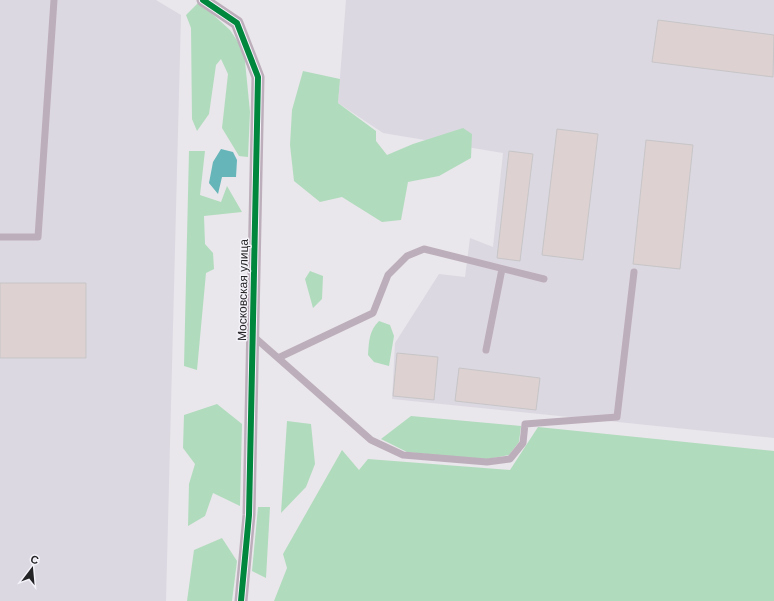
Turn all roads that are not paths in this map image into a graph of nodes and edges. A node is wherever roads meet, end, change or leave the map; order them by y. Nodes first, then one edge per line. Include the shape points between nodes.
1 (54, 0) edge
2 (209, 2) edge
3 (0, 237) edge
4 (502, 269) junction
5 (634, 272) dead end
6 (544, 279) dead end
7 (253, 336) junction
8 (486, 350) dead end
9 (278, 358) junction
10 (241, 601) edge

1 - 3 lane via 38,237
2 - 7 street, Московская улица via 237,23 258,77
4 - 6 lane
4 - 8 lane
4 - 9 lane via 424,249 407,256 388,275 373,313
5 - 9 lane via 617,417 525,424 523,443 510,459 487,462 403,455 371,440
7 - 9 lane
7 - 10 street, Московская улица via 248,515

